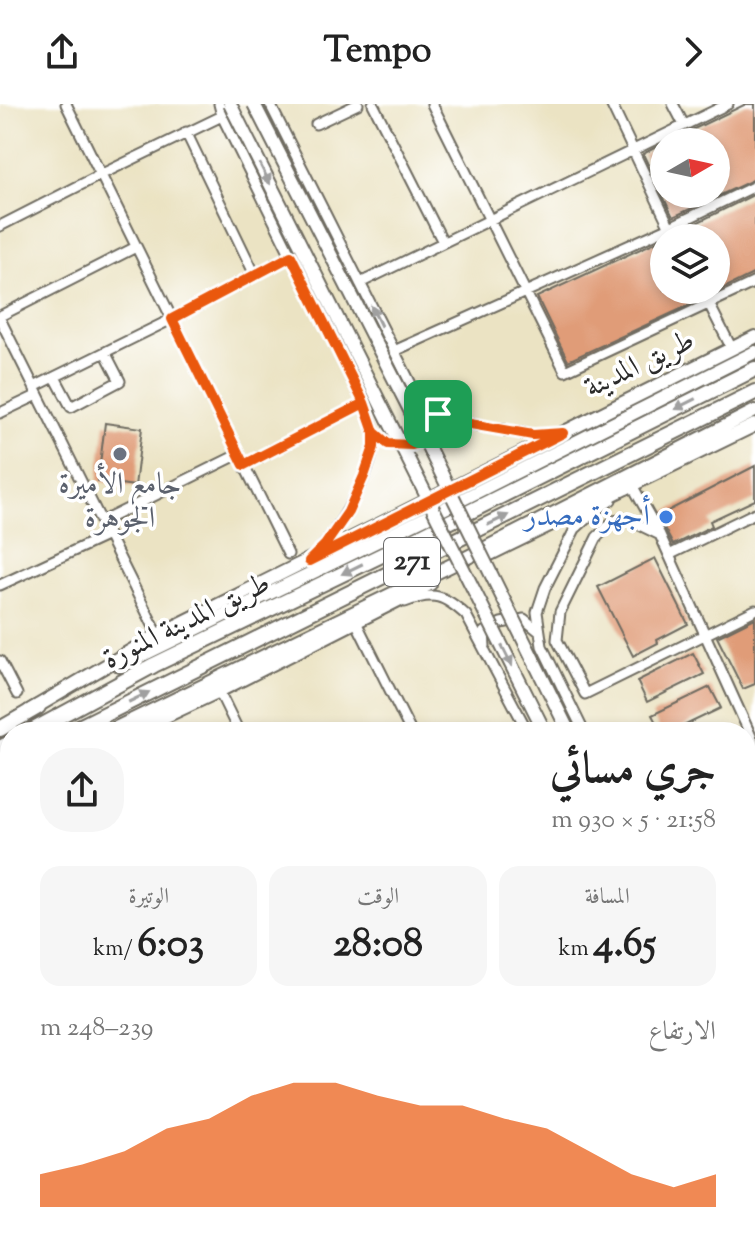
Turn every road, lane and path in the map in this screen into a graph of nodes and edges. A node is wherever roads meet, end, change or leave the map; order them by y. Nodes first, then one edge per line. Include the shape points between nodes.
1 (66, 104) edge
2 (219, 104) edge
3 (230, 104) edge
4 (254, 104) edge
5 (270, 104) edge
6 (358, 104) edge
7 (373, 104) edge
8 (432, 104) edge
9 (611, 104) edge
10 (673, 104) edge
11 (728, 104) edge
12 (222, 116) junction
13 (316, 124) dead end
14 (684, 125) junction
15 (186, 132) junction
16 (633, 150) junction
17 (100, 175) junction
18 (755, 186) edge
19 (490, 220) junction
20 (669, 224) edge
21 (676, 224) edge
22 (0, 226) edge
23 (650, 236) edge
24 (443, 242) junction
25 (136, 247) junction
26 (291, 256) junction
27 (255, 275) junction
28 (755, 282) edge
29 (360, 283) junction
30 (524, 292) junction
31 (730, 294) edge
32 (710, 304) joint
33 (0, 318) edge
34 (172, 319) junction
35 (755, 337) edge
36 (732, 349) junction
37 (394, 351) junction
38 (105, 352) junction
39 (752, 359) edge
40 (55, 377) junction
41 (36, 391) junction
42 (755, 392) edge
43 (364, 403) junction
44 (755, 411) edge
45 (0, 413) edge
46 (438, 414) junction
47 (755, 425) edge
48 (374, 432) junction
49 (563, 433) junction
50 (239, 454) junction
51 (244, 465) junction
52 (632, 485) junction
53 (455, 502) junction
54 (435, 513) junction
55 (755, 513) edge
56 (101, 522) junction
57 (108, 535) junction
58 (660, 535) junction
59 (480, 551) junction
60 (288, 554) dead end
61 (669, 555) junction
62 (309, 561) junction
63 (460, 561) junction
64 (0, 585) edge
65 (755, 610) edge
66 (356, 622) junction
67 (540, 632) junction
68 (158, 635) junction
69 (705, 635) junction
70 (485, 649) junction
71 (0, 662) edge
72 (219, 691) junction
73 (17, 694) dead end
74 (38, 707) junction
75 (10, 722) edge
76 (49, 722) edge
77 (89, 722) edge
78 (129, 722) edge
79 (153, 722) edge
80 (234, 722) edge
81 (406, 722) edge
82 (523, 722) edge
83 (540, 722) edge
84 (564, 722) edge
85 (579, 722) edge
86 (745, 722) edge

1 - 17 street
2 - 12 street
3 -> 54 main road, bridge
4 - 53 main road, bridge
5 - 29 street
6 - 13 street
7 - 24 street
8 - 19 street
9 - 16 street
10 - 14 street
11 - 14 street
12 - 15 street
12 - 26 street
14 - 16 street
15 - 17 street
15 - 27 street
16 - 19 street
16 - 20 street
17 - 22 street
17 - 25 street
18 - 21 street
19 - 24 street
19 - 30 street
23 - 30 street
24 - 29 street
25 - 33 street
25 - 34 street
26 - 27 street
26 - 43 street
27 - 34 street
28 - 31 street
37 -> 29 street
30 - 32 street via 565,371
30 - 37 street
32 - 36 street
33 - 41 street
34 - 38 street
34 - 50 street
35 - 36 main road, طريق المدينة
36 - 49 main road, طريق المدينة
37 - 46 street via 413,388
38 - 40 street
38 - 40 street via 120,381 71,407
39 - 53 main road, طريق المدينة
39 -> 76 highway, طريق المدينة المنورة / 271 via 419,537
40 - 41 street
41 - 45 street
41 - 56 street
77 -> 42 highway, طريق المدينة المنورة / 271
43 - 48 street
43 - 51 street
44 - 59 main road
46 - 48 street via 436,434 412,445 388,444
46 - 49 street via 533,435
47 - 52 main road
48 - 62 street via 374,447 348,512
49 - 62 main road, طريق المدينة
50 - 51 street
50 - 56 street
51 - 60 street
52 - 58 street
52 - 66 main road
52 - 67 street via 575,529 545,588 537,612
53 - 54 main road, طريق المدينة, bridge
53 - 59 main road, bridge
54 - 63 main road, bridge
54 - 74 main road, طريق المدينة
55 - 61 street
56 - 57 street
57 - 64 street
57 - 68 street
58 - 61 street
58 - 69 street via 627,519 613,521 597,537 560,612 557,640 585,694
59 - 63 main road, bridge
59 - 84 main road, bridge
61 - 69 street
62 - 68 main road, طريق المدينة
63 - 78 main road
63 -> 83 main road, bridge
65 - 69 street
66 - 70 street via 423,595 437,596 466,615
66 - 72 main road
66 - 81 street
67 - 70 street via 524,619 501,623 484,632
67 - 85 street
68 - 74 main road, طريق المدينة
69 - 86 street
70 - 82 street
71 - 73 street
72 - 79 main road
72 - 80 street
74 - 75 highway

